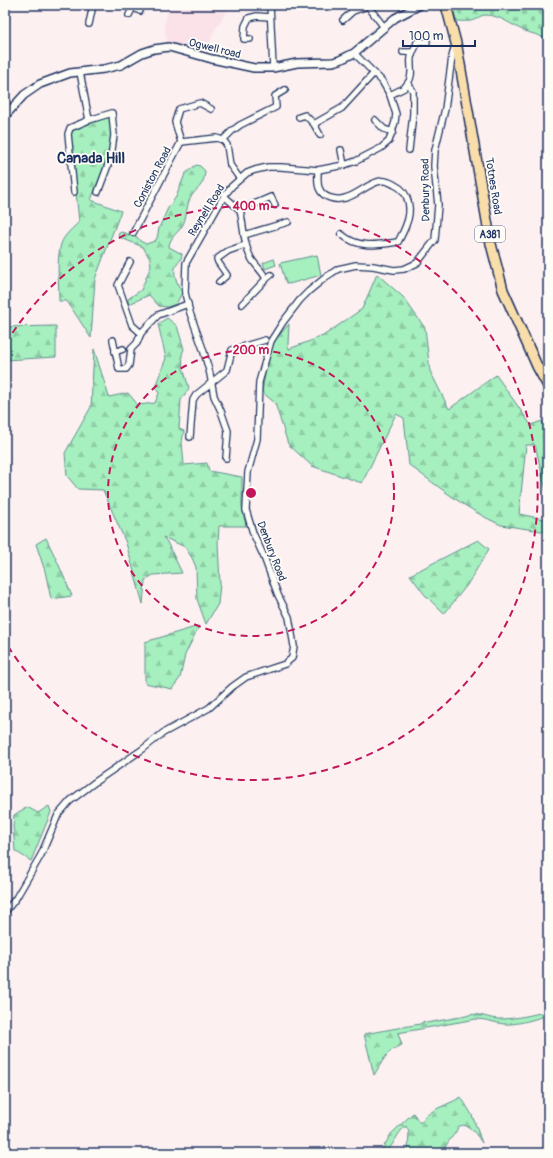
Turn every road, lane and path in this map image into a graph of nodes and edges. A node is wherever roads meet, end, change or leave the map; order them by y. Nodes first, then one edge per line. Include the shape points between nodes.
1 (94, 5) edge
2 (270, 5) edge
3 (420, 5) edge
4 (446, 5) edge
5 (134, 6) edge
6 (349, 6) dead end
7 (367, 6) edge
8 (140, 11) dead end
9 (353, 12) junction
10 (129, 15) dead end
11 (270, 16) junction
12 (343, 20) dead end
13 (89, 24) dead end
14 (384, 27) junction
15 (250, 39) dead end
16 (427, 42) dead end
17 (457, 47) junction
18 (403, 52) dead end
19 (354, 53) junction
20 (412, 55) junction
21 (273, 68) junction
22 (80, 72) junction
23 (374, 73) junction
24 (408, 83) junction
25 (285, 90) dead end
26 (390, 95) junction
27 (212, 110) dead end
28 (5, 116) edge
29 (299, 117) dead end
30 (89, 120) junction
31 (375, 120) dead end
32 (314, 124) junction
33 (393, 132) junction
34 (320, 135) dead end
35 (223, 140) junction
36 (181, 142) junction
37 (403, 143) dead end
38 (341, 150) dead end
39 (344, 165) junction
40 (318, 170) junction
41 (240, 179) junction
42 (74, 192) dead end
43 (98, 192) dead end
44 (224, 196) junction
45 (275, 205) dead end
46 (240, 210) junction
47 (288, 222) dead end
48 (133, 233) dead end
49 (342, 234) dead end
50 (244, 235) junction
51 (245, 245) junction
52 (130, 262) dead end
53 (219, 282) dead end
54 (188, 304) junction
55 (242, 304) dead end
56 (140, 334) junction
57 (113, 340) dead end
58 (265, 340) dead end
59 (123, 349) dead end
60 (115, 352) junction
61 (211, 382) junction
62 (548, 386) edge
63 (190, 436) dead end
64 (226, 458) dead end
65 (5, 912) edge
66 (5, 1135) edge
67 (5, 1143) edge

1 - 13 street
2 - 11 street
3 - 14 street, Ogwell road via 394,18
4 - 17 main road, Totnes Road / A381
5 - 8 street
5 - 10 street
6 - 9 street
7 - 9 street
7 - 14 street
9 - 12 street
11 - 15 street via 249,18 245,26 244,39
11 - 21 street
14 - 19 street, Ogwell road
16 - 20 street via 417,42
17 - 62 main road, Totnes Road / A381 via 491,244 503,290
17 - 65 street, Denbury Road via 452,57 445,109 435,150 438,205 435,240 417,263 404,270 356,265 338,269 326,277 300,300 271,340 259,382 256,439 248,472 246,510 253,533 289,617 294,646 292,658 285,664 246,677 210,708 163,733 70,801 58,815 41,855
18 - 20 street via 410,52
19 - 21 street, Ogwell road via 333,62
19 - 23 street, Reynell Road
20 - 24 street via 412,72
21 - 22 street, Ogwell road via 254,68 163,47 142,53 121,65
22 - 28 street, Ogwell road via 70,73 32,88
22 - 30 street
23 - 26 street, Reynell Road
23 - 32 street via 342,108
24 - 26 street
24 - 37 street via 413,91 410,147
25 - 35 street via 274,96 276,107 240,125
26 - 33 street, Reynell Road via 396,114
27 - 36 street via 200,104 179,109 175,122
29 - 32 street via 304,115
30 - 42 street via 70,128 68,134
30 - 43 street via 112,113 114,135 111,157
31 - 33 street via 384,129
32 - 34 street
33 - 39 street, Reynell Road via 389,141 381,148
35 - 36 street, Coniston Road via 217,138
35 - 41 street via 227,145 230,165
36 - 48 street, Coniston Road
38 - 39 street
39 - 40 street, Reynell Road
40 - 41 street, Reynell Road via 268,167 248,173
40 - 49 street via 319,190 326,197 346,198 374,182 384,180 397,186 408,199 407,225 398,242 359,245
41 - 44 street, Reynell Road
44 - 46 street
44 - 54 street, Reynell Road via 186,264 185,293
45 - 46 street via 271,197
46 - 50 street
47 - 50 street
50 - 51 street
51 - 53 street via 228,251 217,259 227,274
51 - 55 street via 253,262 268,277
52 - 56 street via 118,285 132,325
54 - 56 street via 158,315
54 - 61 street
56 - 60 street via 137,343 131,349 126,369 119,369
57 - 60 street
58 - 61 street via 232,350 227,370
59 - 60 street
61 - 63 street via 193,400
61 - 64 street via 228,431
66 - 67 street

